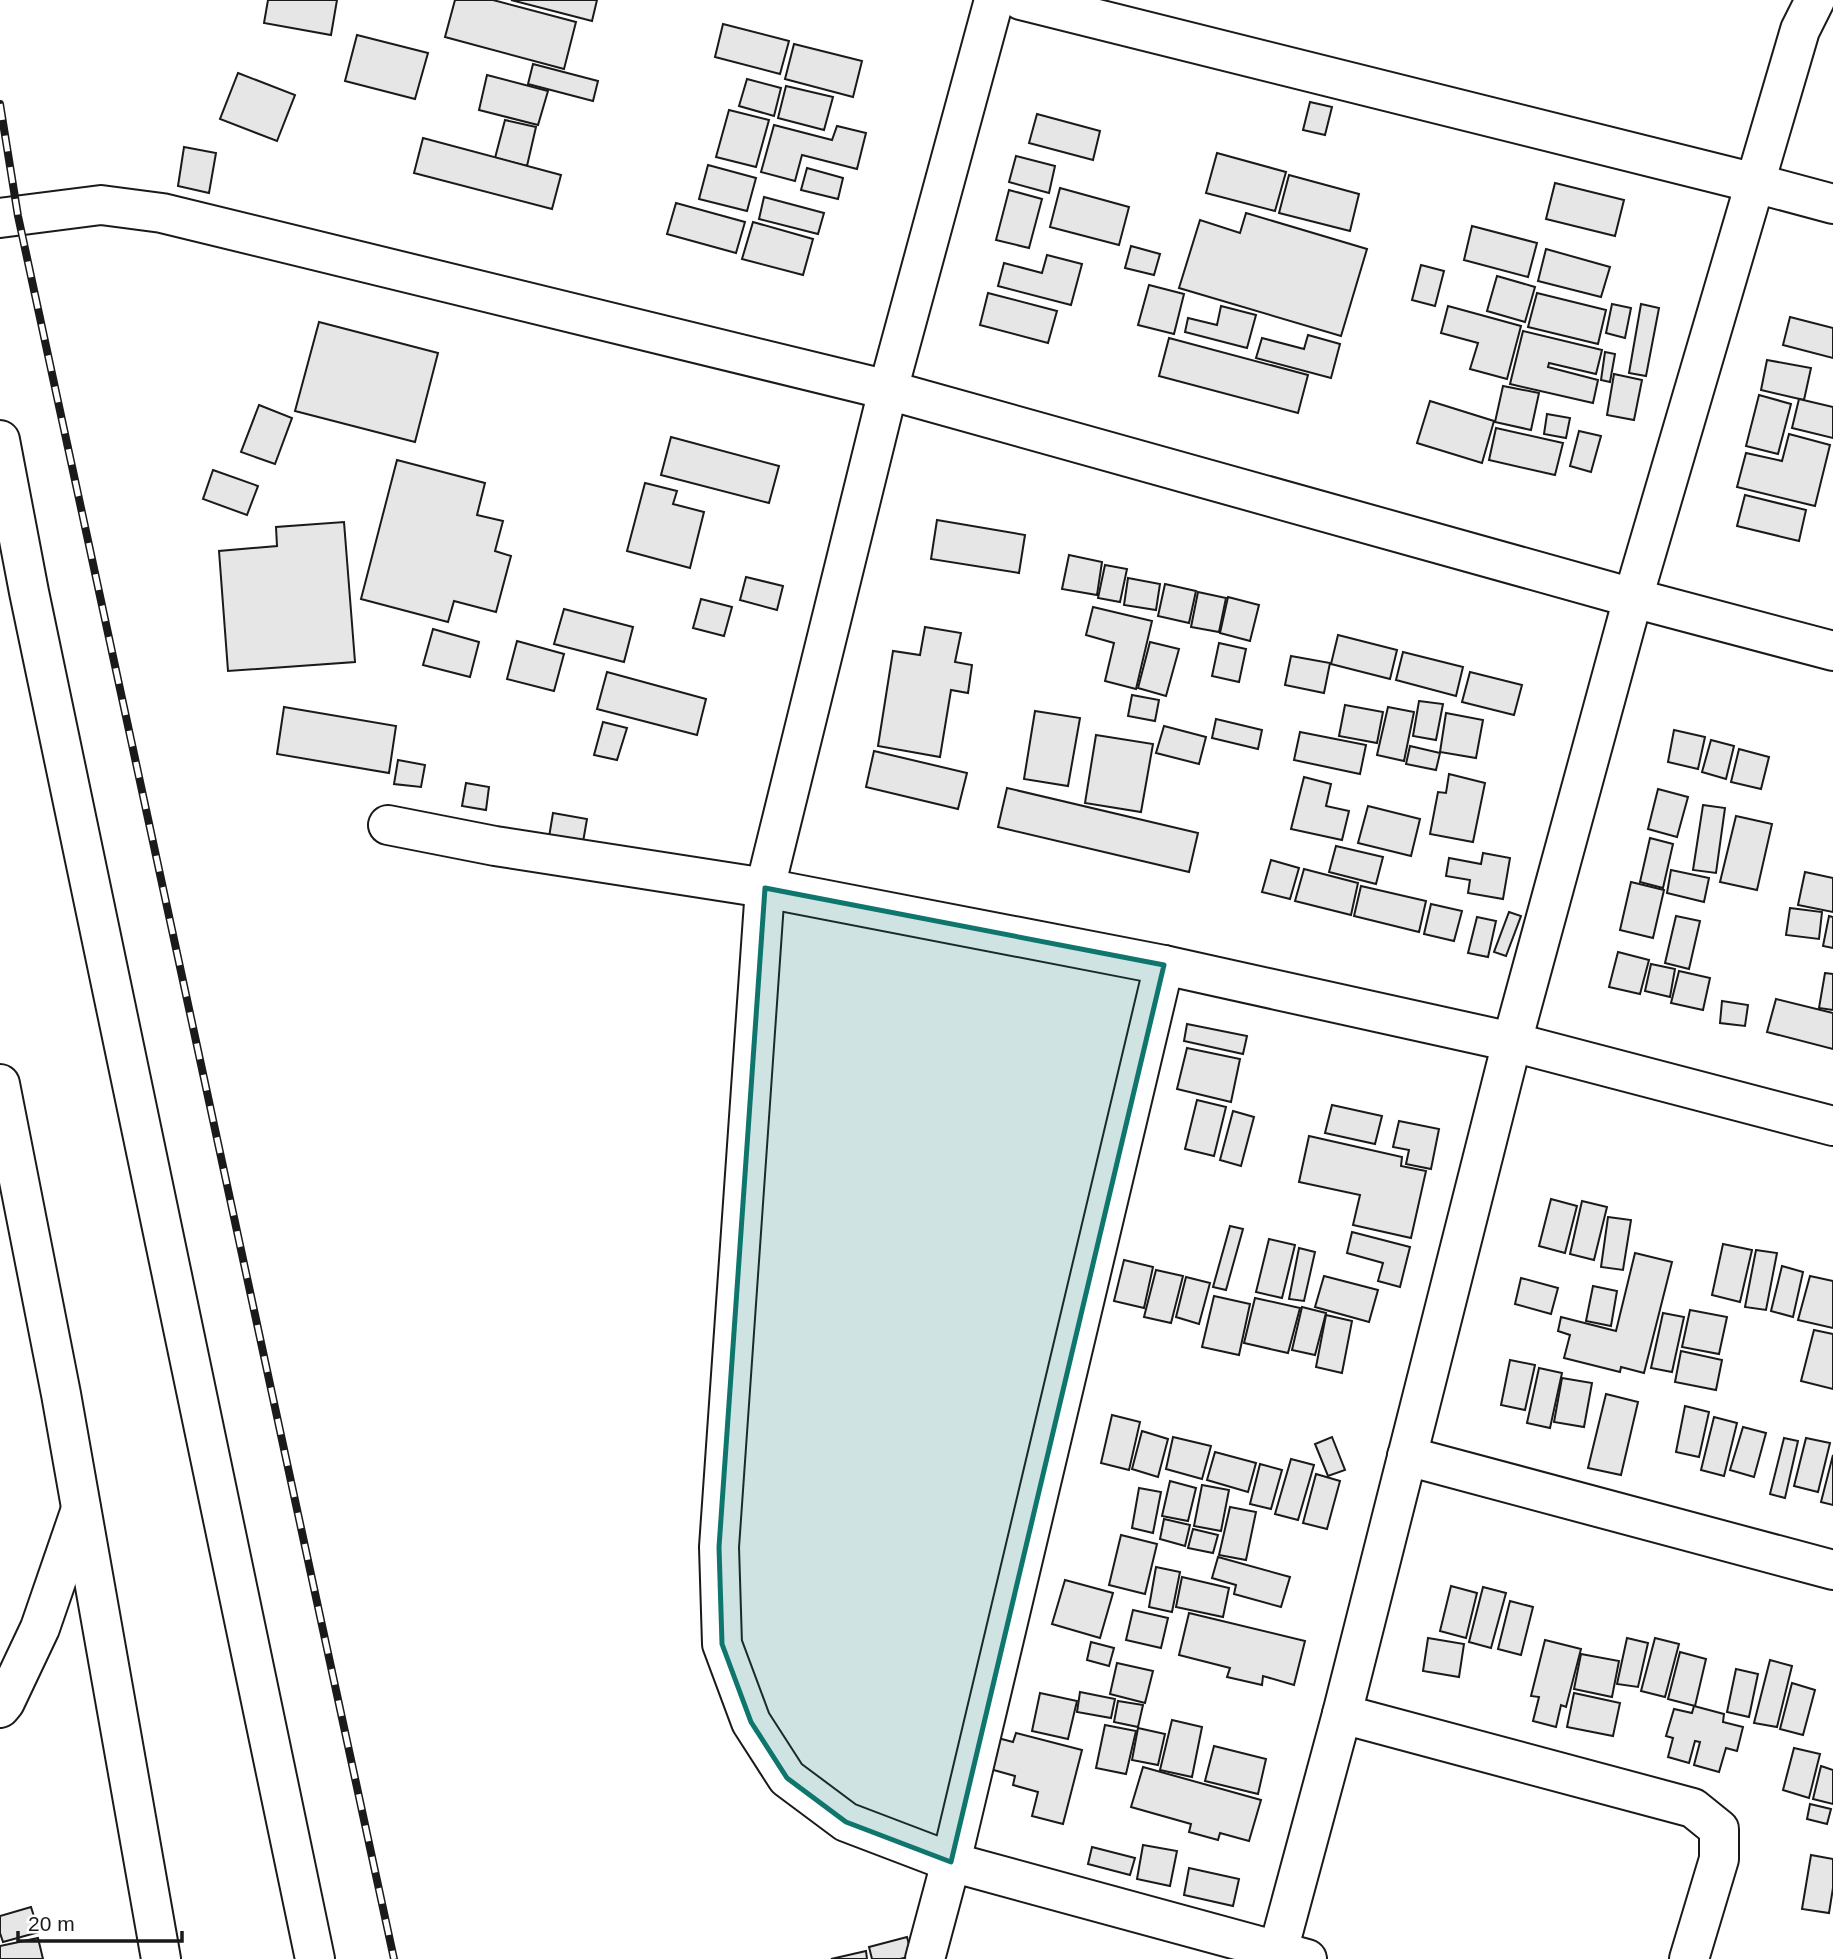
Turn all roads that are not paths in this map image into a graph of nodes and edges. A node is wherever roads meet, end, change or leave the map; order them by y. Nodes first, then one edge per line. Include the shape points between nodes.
1 (994, 0) edge
2 (1021, 0) edge
3 (1815, 0) edge
4 (1755, 183) junction
5 (1833, 204) edge
6 (0, 218) edge
7 (888, 390) junction
8 (0, 440) edge
9 (1633, 598) junction
10 (1833, 651) edge
11 (388, 825) dead end
12 (765, 888) junction
13 (1164, 965) junction
14 (1512, 1042) junction
15 (0, 1084) edge
16 (1833, 1126) edge
17 (7, 1155) edge
18 (1407, 1456) junction
19 (81, 1507) junction
20 (1833, 1570) edge
21 (0, 1708) edge
22 (1342, 1714) junction
23 (951, 1862) junction
24 (1293, 1955) edge
25 (161, 1959) edge
26 (315, 1959) edge
27 (925, 1959) edge
28 (1689, 1959) edge

1 - 7 street
2 - 4 street
3 - 4 street via 1800,30
4 - 5 street
4 - 9 street
6 - 7 street via 101,205 162,213
7 - 9 street
7 - 12 street
8 - 26 street
9 - 10 street
9 - 14 street
11 - 12 street
12 - 13 street
12 - 23 street via 719,1547 722,1644 751,1722 787,1778 846,1822
13 - 14 street
13 - 23 street
14 - 16 street
14 - 18 street
15 - 17 street
17 - 19 street
18 - 20 street
18 - 22 street
19 - 21 street via 40,1628
19 - 25 street
22 - 24 street
22 - 28 street via 1693,1808 1718,1829 1718,1859
23 - 24 street
23 - 27 street

